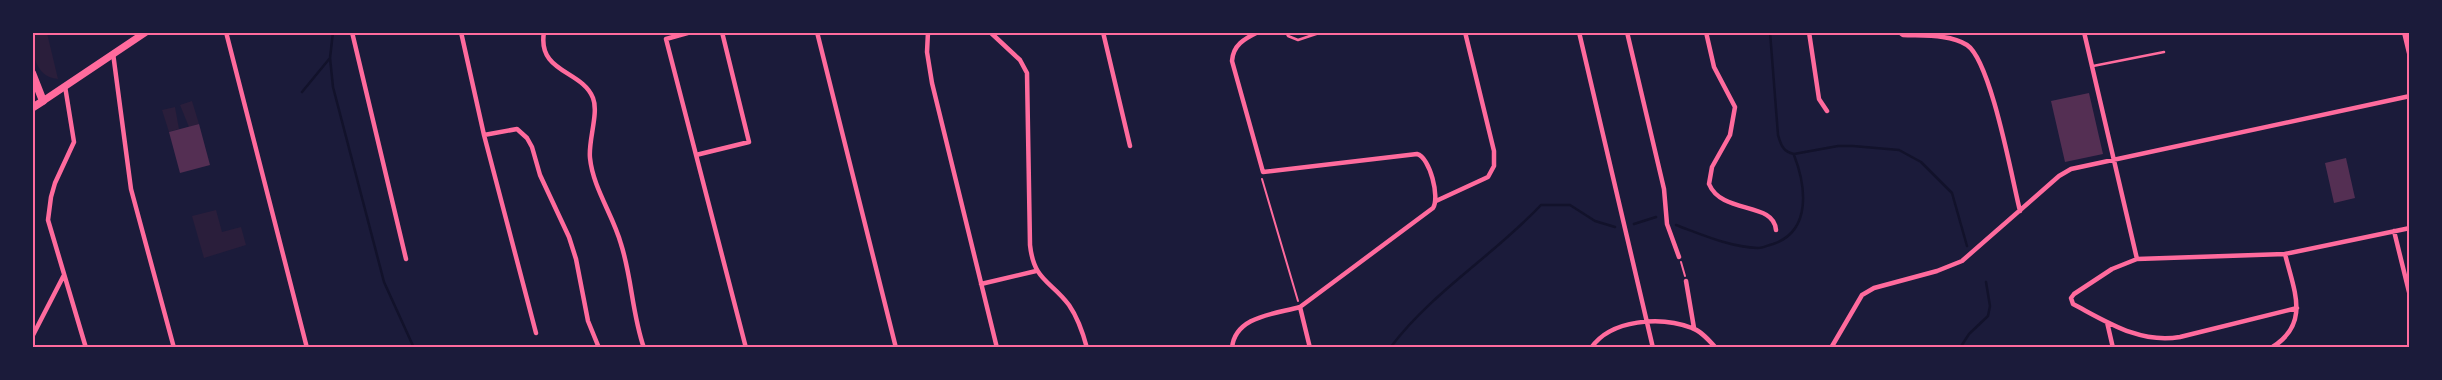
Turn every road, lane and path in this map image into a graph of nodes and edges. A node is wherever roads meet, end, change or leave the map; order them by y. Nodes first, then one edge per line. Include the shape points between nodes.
1 (146, 32) edge
2 (226, 32) edge
3 (352, 32) edge
4 (462, 32) edge
5 (544, 32) edge
6 (691, 32) edge
7 (722, 32) edge
8 (817, 32) edge
9 (928, 32) edge
10 (990, 32) edge
11 (1102, 32) edge
12 (1258, 32) edge
13 (1286, 32) edge
14 (1322, 32) edge
15 (1465, 32) edge
16 (1579, 32) edge
17 (1627, 32) edge
18 (1706, 32) edge
19 (1809, 32) edge
20 (1899, 32) edge
21 (2084, 32) edge
22 (2404, 32) edge
23 (2164, 52) dead end
24 (114, 54) junction
25 (2410, 57) edge
26 (2092, 66) junction
27 (32, 73) edge
28 (65, 86) junction
29 (2410, 96) edge
30 (43, 101) junction
31 (32, 108) edge
32 (1827, 111) dead end
33 (484, 135) junction
34 (1130, 146) dead end
35 (696, 155) junction
36 (2113, 159) junction
37 (1263, 172) junction
38 (1436, 201) junction
39 (2020, 211) junction
40 (2410, 228) edge
41 (1776, 230) dead end
42 (2394, 231) junction
43 (2285, 254) junction
44 (1679, 257) joint
45 (406, 259) dead end
46 (2137, 259) junction
47 (1036, 271) junction
48 (64, 275) junction
49 (1686, 281) joint
50 (981, 284) junction
51 (2410, 296) edge
52 (1300, 307) junction
53 (2297, 308) junction
54 (1646, 322) junction
55 (2107, 322) junction
56 (1694, 328) junction
57 (536, 333) dead end
58 (32, 337) edge
59 (1832, 347) edge
60 (86, 348) edge
61 (174, 348) edge
62 (307, 348) edge
63 (599, 348) edge
64 (644, 348) edge
65 (746, 348) edge
66 (896, 348) edge
67 (997, 348) edge
68 (1088, 348) edge
69 (1232, 348) edge
70 (1310, 348) edge
71 (1591, 348) edge
72 (1653, 348) edge
73 (1716, 348) edge
74 (2113, 348) edge
75 (2271, 348) edge

1 - 24 main road
2 - 62 street
3 - 45 street
4 - 33 street
5 - 64 street via 542,44 546,56 589,91 594,103 589,144 592,170 625,255
6 - 35 street via 666,38
7 - 35 street via 749,142
8 - 66 street
9 - 50 street via 927,52 932,83
10 - 47 street via 1020,60 1027,73 1030,245
11 - 34 street
12 - 37 street via 1239,43 1232,61
13 - 14 lane via 1298,40
15 - 38 street via 1494,151 1494,166 1488,177
16 - 54 street
17 - 44 street via 1664,189 1667,224
18 - 41 street via 1714,67 1735,107 1730,135 1712,167 1709,184 1726,202 1769,216
19 - 32 street via 1819,99
20 - 39 street via 1958,41 1975,53 1990,89
21 - 26 street
22 - 25 street
23 - 26 lane
24 - 28 main road
24 - 61 street via 131,189
26 - 36 street
27 - 30 main road
28 - 30 main road
28 - 48 street via 74,142 50,197 48,220
29 - 36 street
30 - 31 main road
33 - 57 street
33 - 63 street via 517,129 532,147 540,175 569,237 588,321
35 - 65 street
36 - 39 street via 2065,172
36 - 46 street
37 - 38 street via 1416,154 1427,163
37 - 52 path via 1262,181
38 - 52 street via 1433,208
39 - 59 street via 1962,261 1862,294
40 - 42 street
42 - 43 street
42 - 51 street
43 - 46 street
43 - 53 street
44 - 49 path
46 - 55 street via 2112,269 2071,298 2073,304
47 - 50 street
47 - 68 street via 1073,311
48 - 58 street
48 - 60 street
49 - 56 street
50 - 67 street
52 - 69 street via 1246,323 1236,333
52 - 70 street
53 - 55 street via 2171,339 2150,338
53 - 75 street via 2297,317 2290,330
54 - 56 street
54 - 71 street via 1609,330
54 - 72 street
55 - 74 street
56 - 73 street

